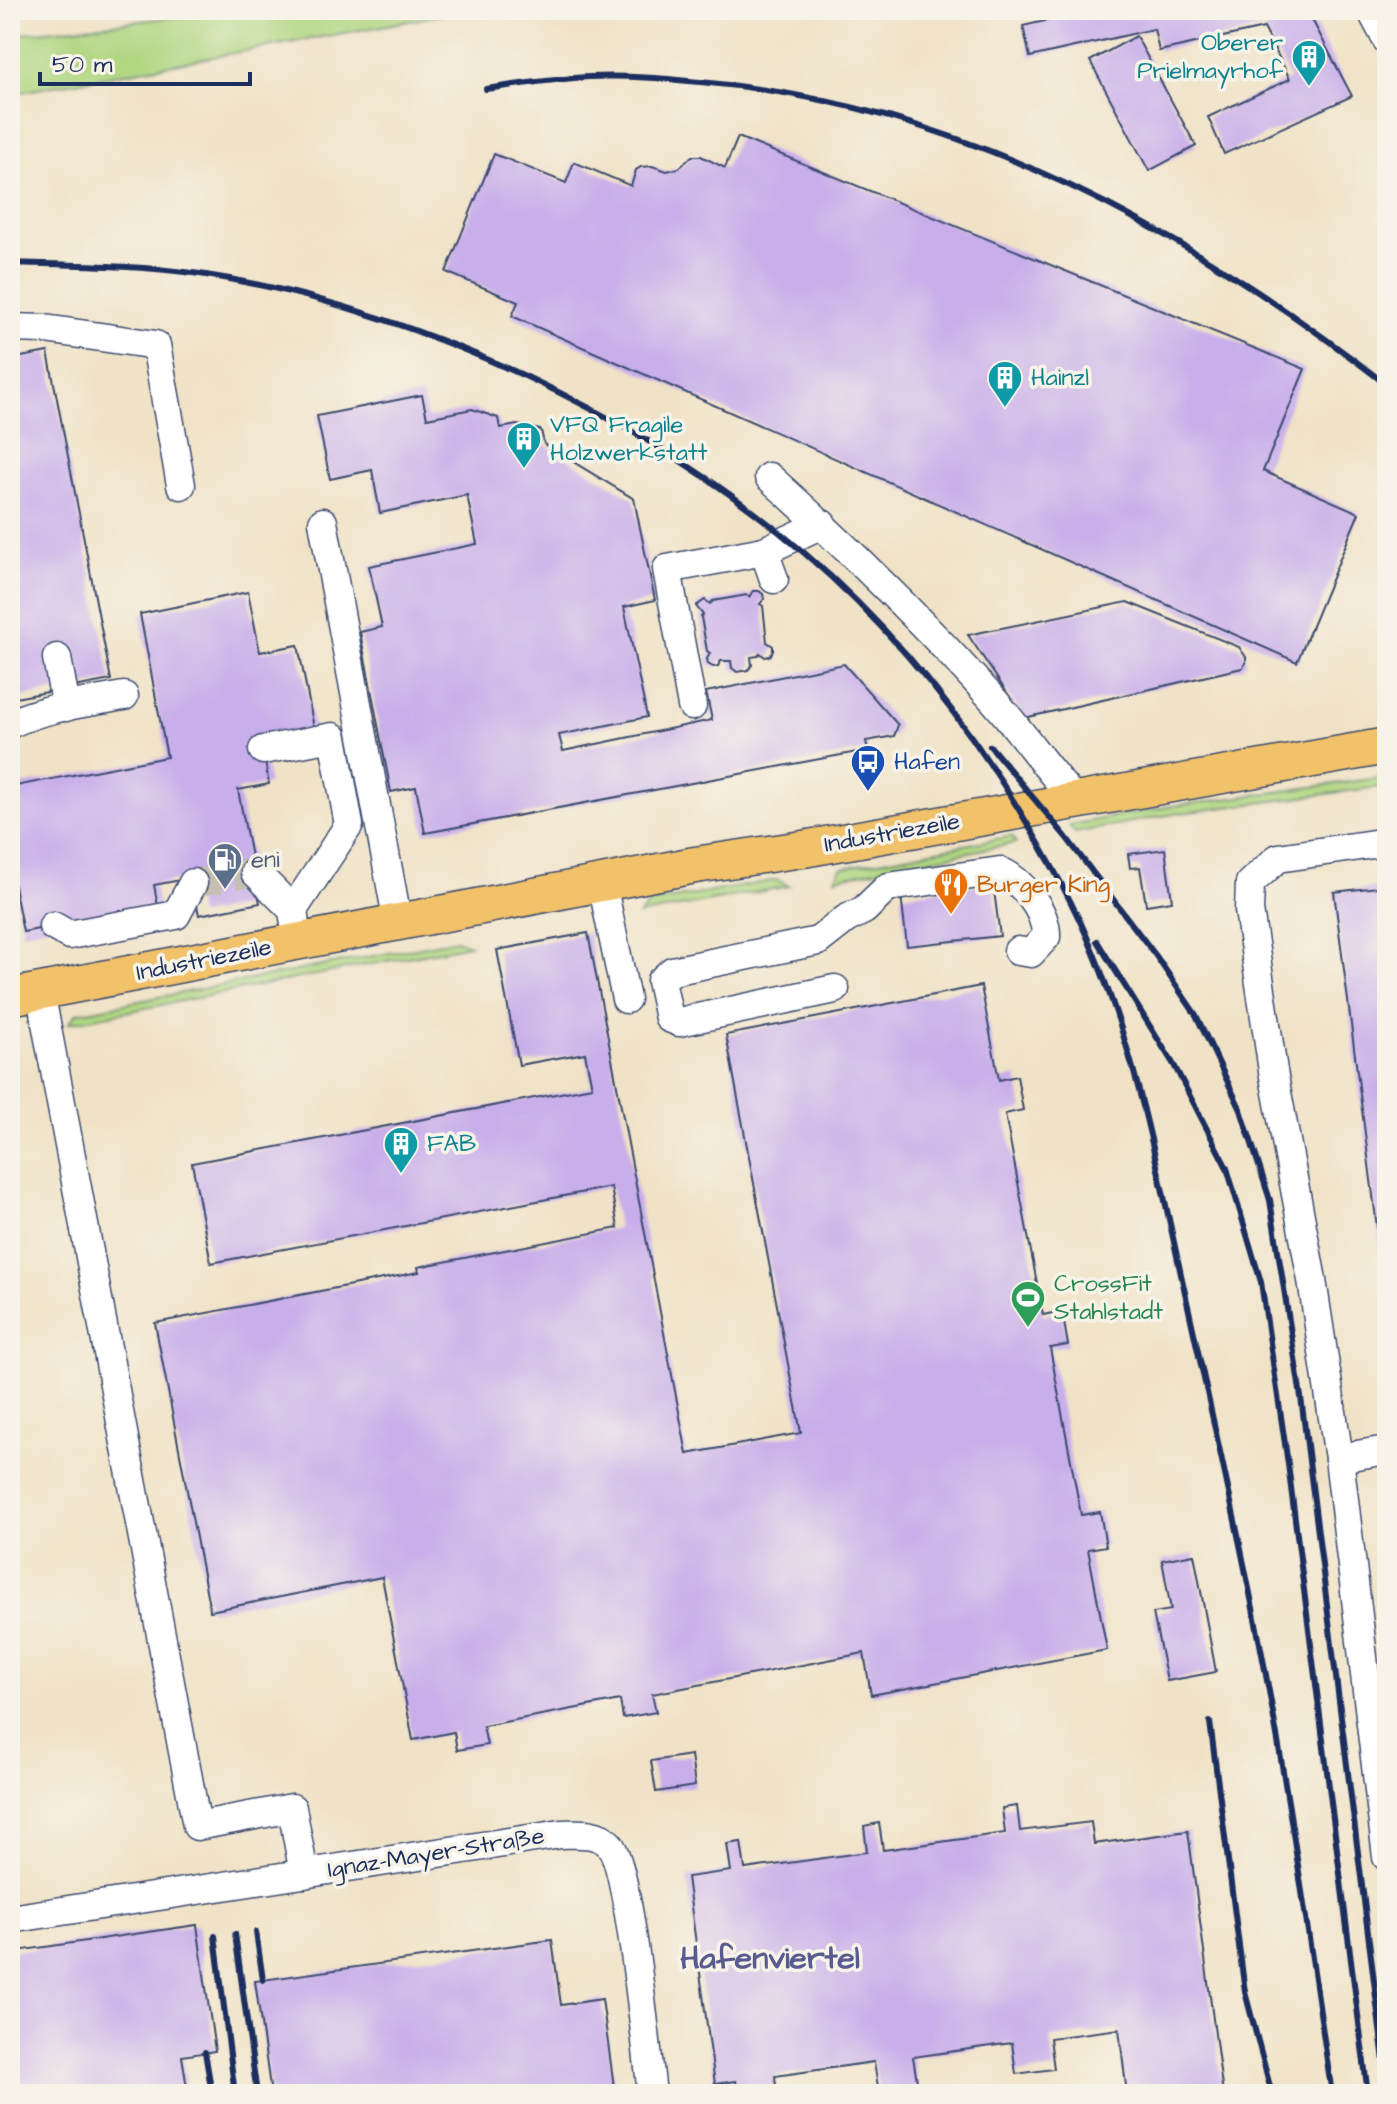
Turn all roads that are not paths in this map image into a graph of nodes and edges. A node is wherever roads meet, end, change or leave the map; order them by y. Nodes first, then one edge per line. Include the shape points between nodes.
1 (1371, 10) edge
2 (1387, 40) edge
3 (10, 328) edge
4 (769, 477) dead end
5 (181, 485) dead end
6 (323, 522) dead end
7 (822, 524) junction
8 (764, 551) junction
9 (774, 579) dead end
10 (57, 658) dead end
11 (124, 696) dead end
12 (692, 706) dead end
13 (66, 707) junction
14 (10, 724) edge
15 (1387, 746) edge
16 (263, 750) dead end
17 (1075, 800) junction
18 (1387, 842) edge
19 (255, 872) dead end
20 (193, 883) dead end
21 (602, 883) junction
22 (121, 919) junction
23 (398, 923) junction
24 (53, 926) dead end
25 (295, 926) junction
26 (1018, 951) dead end
27 (131, 974) junction
28 (835, 989) dead end
29 (25, 994) edge
30 (626, 999) dead end
31 (1387, 1450) edge
32 (1339, 1458) junction
33 (1387, 1857) edge
34 (304, 1874) junction
35 (10, 1919) edge
36 (652, 2094) edge

1 - 2 street
3 - 5 street via 156,345
4 - 7 street
6 - 23 street
7 - 8 street
7 - 17 street via 993,699
8 - 9 street
8 - 12 street via 667,569
10 - 13 street
11 - 13 street
13 - 14 street
15 - 17 main road, Industriezeile
16 - 25 street via 333,737 336,752 349,825
17 - 21 main road, Industriezeile
18 - 32 street via 1278,858 1250,883 1249,910 1273,1071
19 - 25 street
20 - 22 street via 176,915
21 - 23 main road, Industriezeile
21 - 30 street
22 - 24 street via 69,935
22 - 27 street
23 - 25 main road, Industriezeile
25 - 27 main road, Industriezeile
26 - 28 street via 1031,953 1046,937 1046,928 1026,891 1000,871 888,887 818,941 672,971 661,981 669,1018 679,1022
27 - 29 main road, Industriezeile
29 - 34 street via 197,1826 292,1808
31 - 32 street
32 - 33 street
34 - 35 street, Ignaz-Mayer-Straße
34 - 36 street, Ignaz-Mayer-Straße via 561,1834 587,1833 608,1843 619,1864 626,1900

